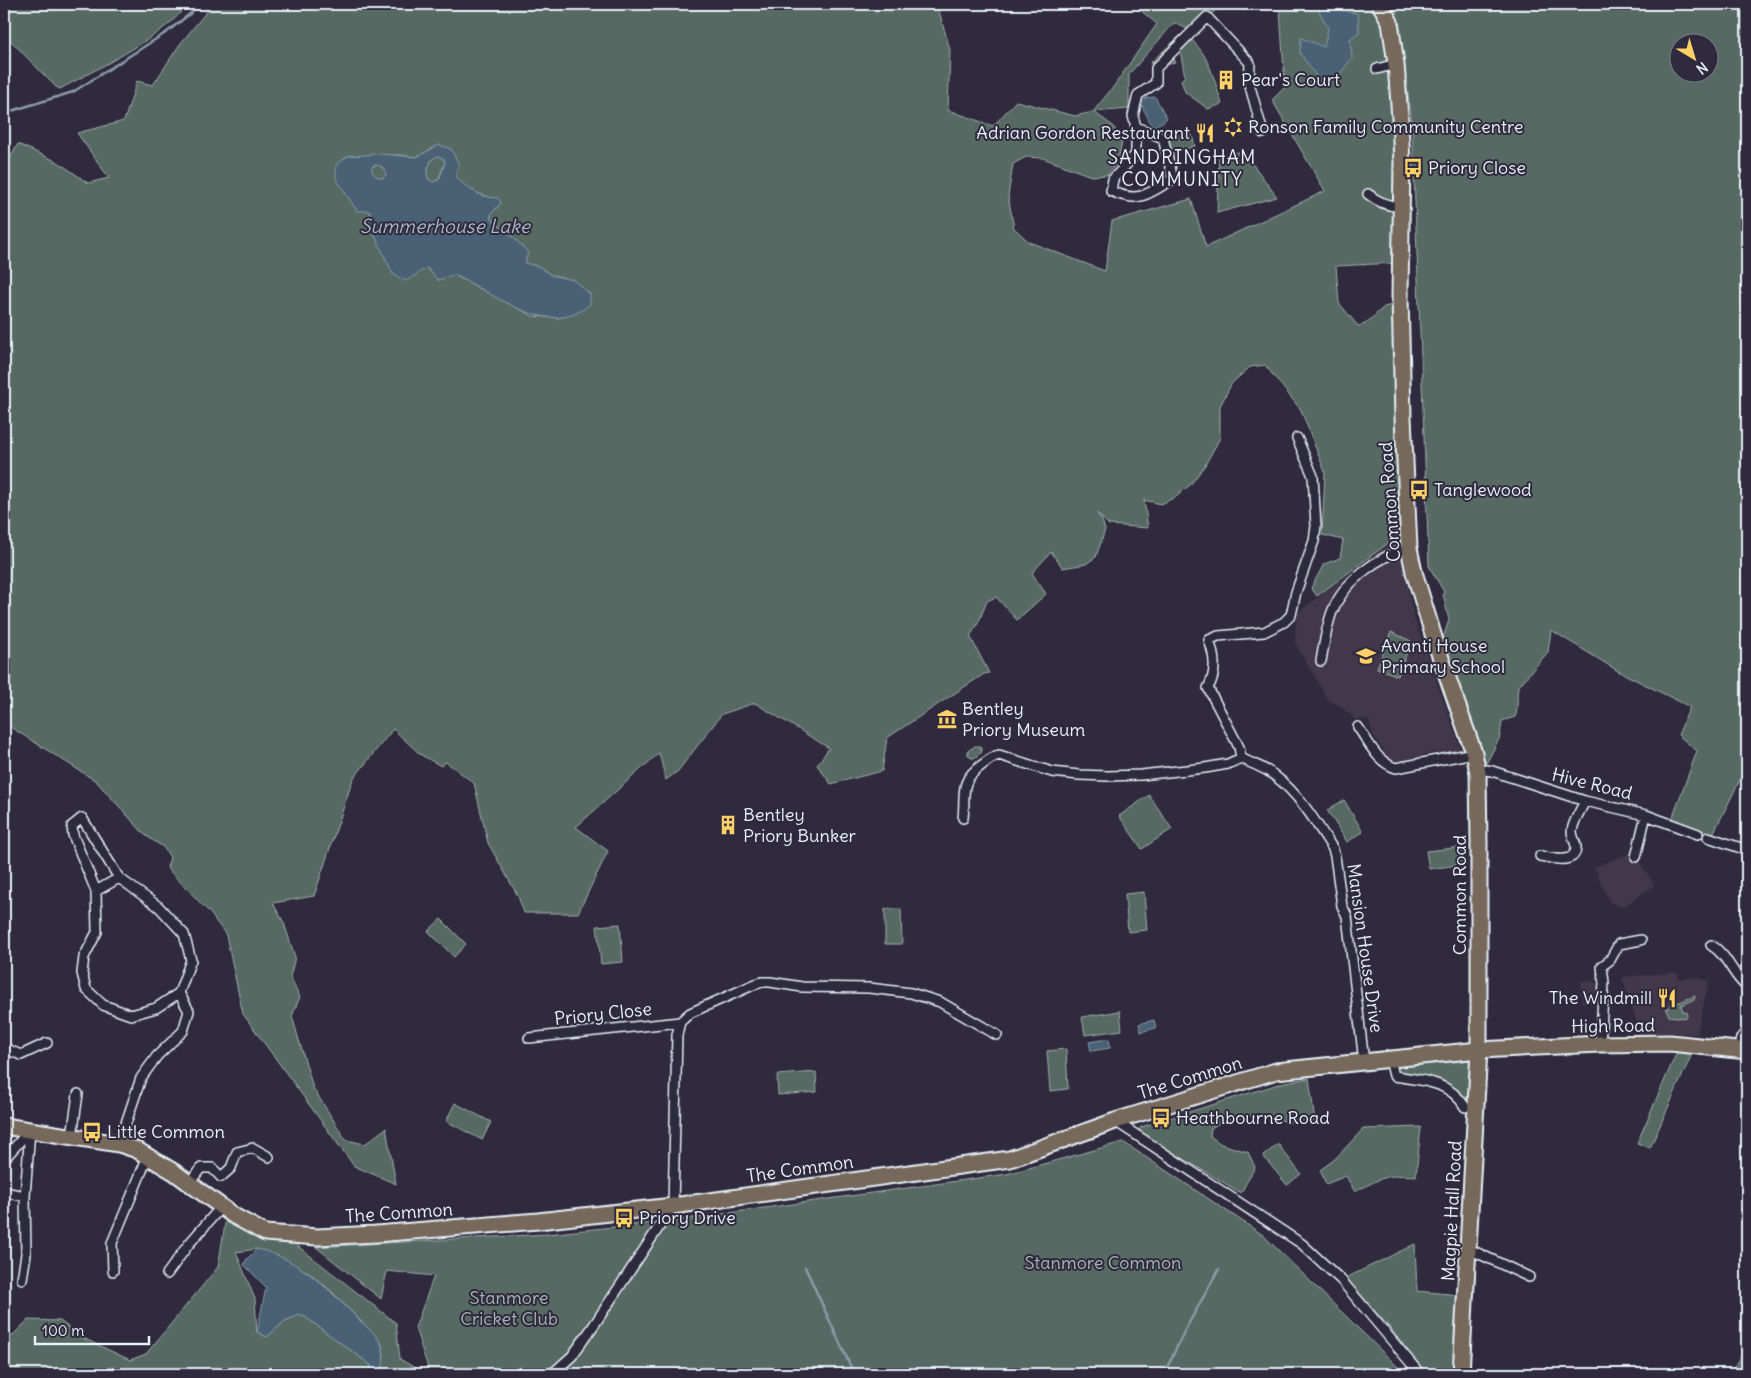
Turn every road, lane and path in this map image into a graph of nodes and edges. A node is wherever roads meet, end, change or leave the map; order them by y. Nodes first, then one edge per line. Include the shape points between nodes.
1 (1380, 4) edge
2 (1396, 64) junction
3 (1377, 69) dead end
4 (1136, 127) junction
5 (1263, 133) dead end
6 (1368, 194) dead end
7 (1402, 206) junction
8 (1298, 438) dead end
9 (1409, 548) junction
10 (1321, 661) dead end
11 (1358, 727) dead end
12 (1474, 753) junction
13 (1241, 758) junction
14 (1478, 773) junction
15 (1585, 801) junction
16 (1646, 815) junction
17 (963, 818) dead end
18 (1698, 834) dead end
19 (1708, 837) dead end
20 (1747, 848) edge
21 (1540, 856) dead end
22 (1636, 857) dead end
23 (119, 878) junction
24 (96, 891) junction
25 (1641, 940) dead end
26 (1710, 945) dead end
27 (1747, 987) edge
28 (179, 993) junction
29 (680, 1022) junction
30 (1747, 1030) edge
31 (997, 1036) dead end
32 (529, 1038) dead end
33 (46, 1043) dead end
34 (1600, 1044) junction
35 (4, 1048) edge
36 (1479, 1050) junction
37 (1743, 1050) edge
38 (1390, 1059) junction
39 (1364, 1062) junction
40 (78, 1094) dead end
41 (1465, 1107) dead end
42 (1115, 1121) junction
43 (4, 1126) edge
44 (30, 1130) junction
45 (72, 1136) junction
46 (120, 1144) junction
47 (143, 1153) junction
48 (269, 1157) dead end
49 (4, 1159) edge
50 (190, 1182) junction
51 (4, 1192) edge
52 (25, 1196) junction
53 (222, 1206) junction
54 (673, 1206) junction
55 (1469, 1249) junction
56 (113, 1271) dead end
57 (167, 1274) dead end
58 (1528, 1278) dead end
59 (22, 1279) dead end
60 (552, 1374) edge
61 (1420, 1374) edge
62 (1461, 1374) edge

1 - 2 main road, Common Road via 1390,22
2 - 3 street
2 - 7 main road, Common Road
4 - 4 street via 1136,154 1113,179 1111,191 1139,198 1173,179 1163,138
4 - 5 street via 1133,116 1138,95 1156,83 1156,68 1207,17 1250,63 1249,83
6 - 7 street via 1393,207
7 - 9 main road, Common Road via 1400,296
8 - 13 street via 1313,476 1316,526 1291,615 1264,632 1218,636 1209,640 1214,668 1208,688 1239,747
9 - 10 street via 1362,572 1344,591 1332,611
9 - 12 main road, Common Road via 1436,644
11 - 12 street via 1378,757 1396,768
12 - 14 main road, Common Road
13 - 17 street via 1205,768 1107,776 1052,772 999,756 968,776
13 - 39 street, Mansion House Drive via 1270,772 1283,783 1312,817 1333,849 1342,906 1347,916
14 - 15 street, Hive Road via 1492,771
14 - 36 main road, Common Road
15 - 16 street, Hive Road
15 - 21 street via 1572,831 1576,846 1574,854 1568,859
16 - 18 street, Hive Road
16 - 22 street
19 - 20 street
23 - 24 street
23 - 24 street via 82,818 72,826 73,835
23 - 28 street via 159,907 184,934 191,960
24 - 28 street via 97,932 84,957 82,973 86,989 103,1005 131,1015 156,1008
25 - 34 street via 1619,944 1610,960 1602,966
26 - 27 street via 1724,956
28 - 46 street via 189,1011 183,1031 157,1056 141,1078
29 - 31 street via 690,1013 753,985 770,982 802,988 869,988 911,993 940,1002
29 - 32 street, Priory Close
29 - 54 street via 677,1035
30 - 37 street via 1741,1038
33 - 35 street via 21,1055
34 - 36 main road, High Road
34 - 37 main road, High Road via 1670,1043
36 - 38 main road, The Common
36 - 55 main road, Magpie Hall Road
38 - 39 main road, The Common
38 - 41 street via 1394,1076 1442,1086 1458,1096
39 - 42 main road, The Common via 1276,1071
40 - 45 street
42 - 54 main road, The Common via 1010,1159
42 - 61 street via 1302,1244 1341,1280
43 - 44 main road, The Common
44 - 45 main road, The Common
44 - 49 street
44 - 52 street
45 - 46 main road, The Common
46 - 47 main road, The Common
47 - 50 main road, The Common
47 - 56 street via 112,1243
48 - 50 street via 253,1148 237,1152 231,1168 221,1177 212,1168 201,1168
50 - 53 main road, The Common
51 - 52 street
52 - 59 street via 26,1254
53 - 54 main road, The Common via 265,1233 316,1237 497,1224
53 - 57 street
54 - 60 street via 594,1326 572,1356
55 - 58 street
55 - 62 main road, Magpie Hall Road

